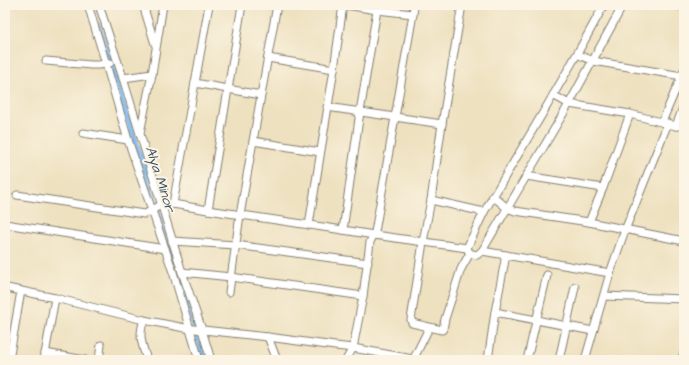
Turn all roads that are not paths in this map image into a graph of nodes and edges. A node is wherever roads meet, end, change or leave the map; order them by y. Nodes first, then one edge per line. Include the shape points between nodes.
1 (88, 5) edge
2 (99, 5) edge
3 (143, 5) edge
4 (163, 5) edge
5 (209, 5) edge
6 (242, 5) edge
7 (277, 5) edge
8 (343, 5) edge
9 (346, 5) edge
10 (414, 5) edge
11 (462, 5) edge
12 (604, 5) edge
13 (623, 5) edge
14 (674, 5) edge
15 (684, 7) edge
16 (377, 10) junction
17 (413, 14) junction
18 (156, 46) junction
19 (577, 54) junction
20 (268, 58) junction
21 (46, 61) dead end
22 (593, 61) junction
23 (111, 62) junction
24 (334, 69) junction
25 (683, 73) edge
26 (152, 74) junction
27 (122, 78) junction
28 (196, 83) junction
29 (228, 89) junction
30 (261, 95) junction
31 (553, 95) junction
32 (569, 104) junction
33 (684, 105) edge
34 (328, 107) junction
35 (360, 112) junction
36 (630, 114) junction
37 (395, 117) junction
38 (665, 123) junction
39 (442, 124) junction
40 (676, 126) junction
41 (684, 126) edge
42 (83, 133) dead end
43 (139, 134) junction
44 (128, 140) junction
45 (253, 141) junction
46 (320, 152) junction
47 (526, 176) junction
48 (603, 188) junction
49 (17, 195) dead end
50 (493, 196) junction
51 (431, 200) junction
52 (173, 204) junction
53 (160, 205) junction
54 (507, 208) junction
55 (208, 210) junction
56 (152, 211) junction
57 (484, 212) junction
58 (240, 215) junction
59 (589, 222) junction
60 (5, 224) edge
61 (309, 225) junction
62 (343, 230) junction
63 (625, 230) junction
64 (374, 235) junction
65 (172, 241) junction
66 (684, 241) edge
67 (423, 242) junction
68 (236, 245) junction
69 (165, 249) junction
70 (468, 251) junction
71 (482, 251) junction
72 (506, 255) junction
73 (368, 263) junction
74 (182, 272) junction
75 (610, 273) junction
76 (547, 275) dead end
77 (231, 277) junction
78 (575, 287) dead end
79 (7, 288) dead end
80 (22, 291) junction
81 (229, 292) dead end
82 (362, 296) junction
83 (604, 296) junction
84 (55, 298) junction
85 (684, 299) edge
86 (495, 312) junction
87 (144, 320) junction
88 (536, 320) junction
89 (567, 326) junction
90 (429, 328) junction
91 (190, 329) junction
92 (202, 330) junction
93 (593, 331) junction
94 (268, 337) junction
95 (101, 346) dead end
96 (353, 348) junction
97 (684, 353) edge
98 (45, 356) edge
99 (9, 360) edge
100 (85, 360) edge
101 (99, 360) edge
102 (147, 360) edge
103 (199, 360) edge
104 (211, 360) edge
105 (277, 360) edge
106 (346, 360) edge
107 (415, 360) edge
108 (488, 360) edge
109 (528, 360) edge
110 (559, 360) edge
111 (585, 360) edge
112 (681, 360) edge

1 - 23 street
2 - 23 street
3 - 18 street
4 - 18 street
5 - 28 street
6 - 29 street
7 - 20 street
8 - 24 street
9 - 16 street
10 - 17 street
11 - 39 street
12 - 19 street
13 - 22 street
14 - 15 street
16 - 17 street
16 - 35 street
17 - 37 street
18 - 26 street
19 - 22 street
19 - 31 street
20 - 24 street
20 - 30 street
21 - 23 street via 91,65
22 - 25 street
22 - 32 street
23 - 27 street
23 - 44 street
24 - 34 street
25 - 38 street
26 - 27 street
26 - 43 street
27 - 43 street
28 - 29 street
28 - 52 street
29 - 30 street
29 - 55 street
30 - 45 street
31 - 32 street
31 - 50 street
32 - 36 street
32 - 47 street
33 - 40 street
34 - 35 street
34 - 46 street
35 - 37 street
35 - 62 street
36 - 38 street
36 - 48 street
37 - 39 street
37 - 64 street
38 - 40 street
38 - 63 street
39 - 51 street
40 - 41 street
42 - 44 street
43 - 53 street
44 - 56 street
45 - 46 street
45 - 58 street
46 - 61 street
47 - 48 street
47 - 54 street
48 - 59 street
49 - 56 street via 144,214
50 - 54 street
50 - 57 street
51 - 57 street
51 - 67 street
52 - 53 street
52 - 55 street
53 - 56 street
53 - 65 street
54 - 59 street via 524,213
54 - 71 street
55 - 58 street
56 - 69 street
57 - 70 street
58 - 61 street
58 - 68 street
59 - 63 street
60 - 69 street
61 - 62 street
62 - 64 street
63 - 66 street
63 - 75 street
64 - 67 street
64 - 73 street via 370,242
65 - 68 street
65 - 74 street
67 - 70 street
67 - 90 street via 410,321
68 - 73 street
68 - 77 street
69 - 91 street
70 - 71 street via 477,255
70 - 90 street via 444,329
71 - 72 street
72 - 75 street
72 - 86 street
73 - 82 street
74 - 77 street
74 - 92 street
75 - 83 street
76 - 88 street
77 - 81 street
77 - 82 street
78 - 89 street
79 - 80 street
80 - 84 street
80 - 99 street
82 - 96 street
83 - 85 street
83 - 93 street
84 - 87 street
84 - 98 street
86 - 88 street
86 - 108 street
87 - 91 street
87 - 102 street via 141,338
88 - 89 street
88 - 109 street
89 - 93 street
89 - 110 street
90 - 107 street
91 - 92 street
91 - 103 street
92 - 94 street
92 - 104 street
93 - 111 street
94 - 96 street
94 - 105 street
95 - 101 street
96 - 106 street
96 - 107 street
97 - 112 street
98 - 100 street

